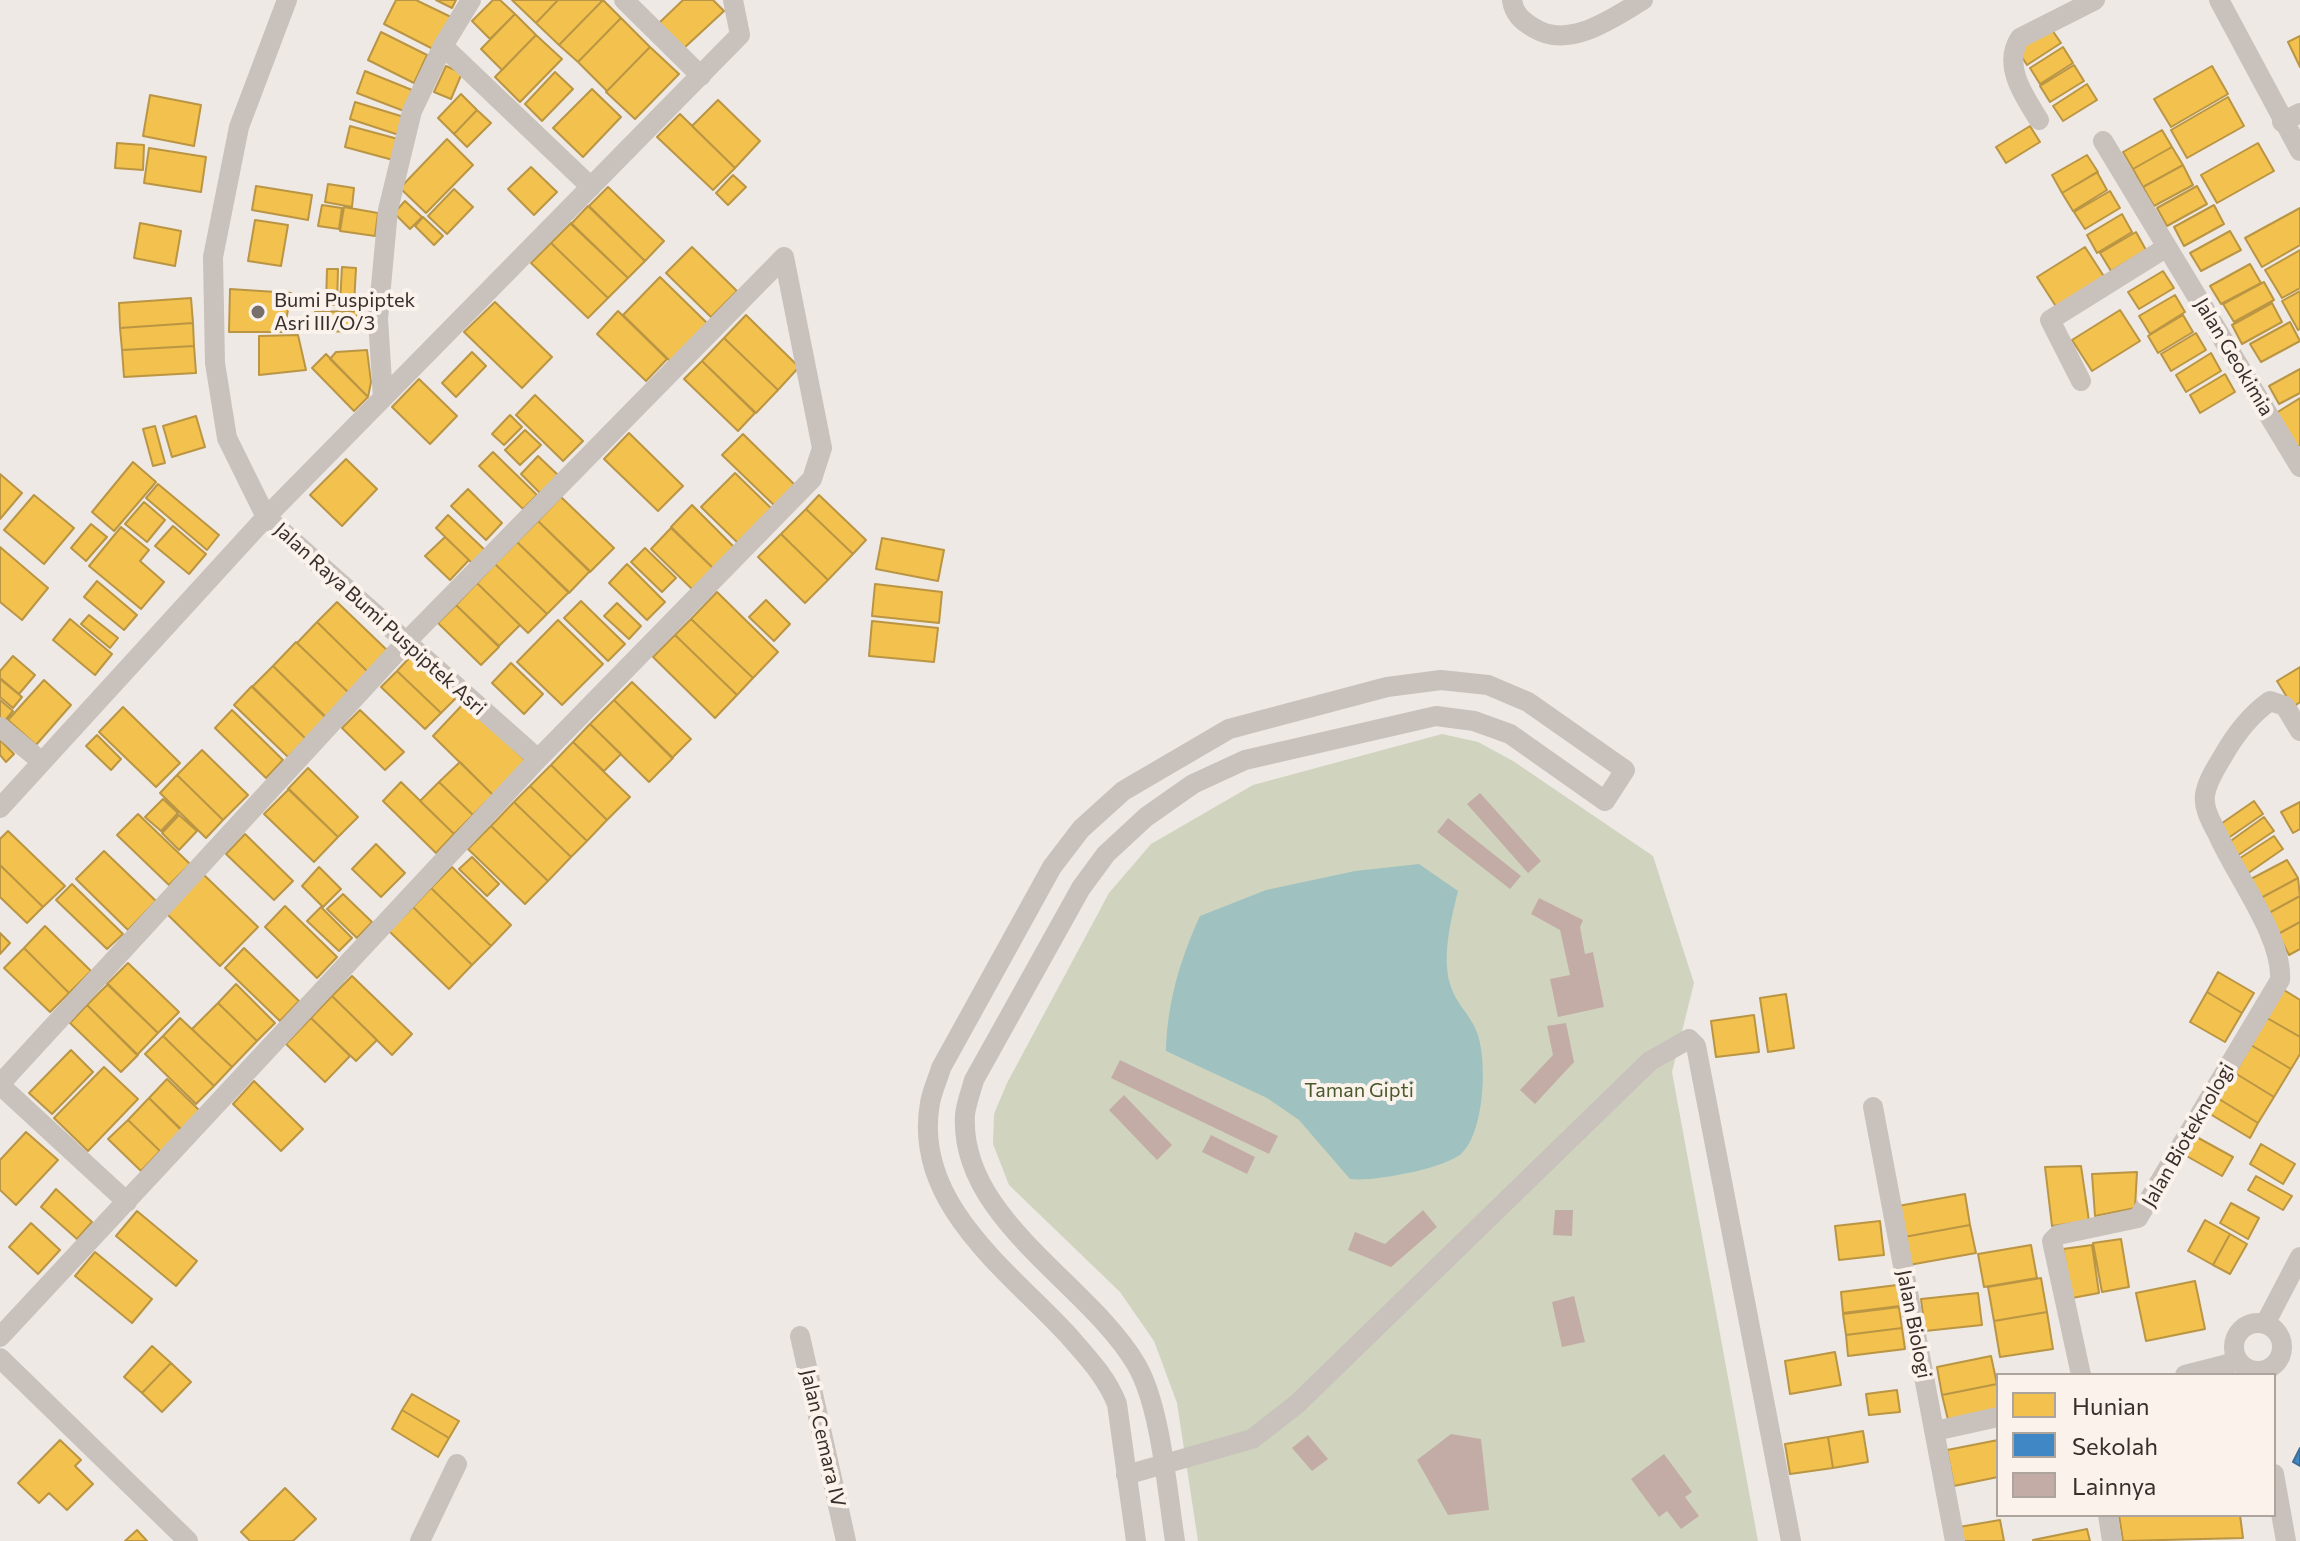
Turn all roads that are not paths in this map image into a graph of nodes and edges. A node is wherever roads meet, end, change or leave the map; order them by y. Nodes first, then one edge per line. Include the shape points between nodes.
1 (287, 0) edge
2 (471, 0) edge
3 (624, 0) edge
4 (733, 0) edge
5 (1512, 0) edge
6 (1643, 0) edge
7 (2095, 0) edge
8 (2219, 0) edge
9 (443, 46) junction
10 (701, 76) junction
11 (2291, 118) edge
12 (2039, 120) dead end
13 (2103, 141) dead end
14 (2300, 151) edge
15 (591, 187) junction
16 (2167, 247) junction
17 (2081, 381) dead end
18 (383, 398) junction
19 (2300, 467) edge
20 (266, 517) junction
21 (406, 642) junction
22 (0, 727) edge
23 (2300, 731) edge
24 (538, 759) junction
25 (42, 762) junction
26 (0, 808) edge
27 (0, 1084) edge
28 (1873, 1107) dead end
29 (127, 1202) junction
30 (2300, 1257) edge
31 (2265, 1324) junction
32 (800, 1336) dead end
33 (0, 1337) edge
34 (0, 1358) edge
35 (2236, 1362) junction
36 (2081, 1373) edge
37 (2193, 1373) edge
38 (2256, 1373) edge
39 (1996, 1417) edge
40 (1935, 1431) junction
41 (457, 1464) dead end
42 (1163, 1464) junction
43 (1126, 1475) junction
44 (2276, 1485) edge
45 (2108, 1517) edge
46 (188, 1541) edge
47 (420, 1541) edge
48 (846, 1541) edge
49 (1136, 1541) edge
50 (1175, 1541) edge
51 (1791, 1541) edge
52 (1955, 1541) edge
53 (2112, 1541) edge
54 (2286, 1541) edge

1 - 20 street, Jalan Raya Bumi Puspiptek Asri via 239,127 213,257 215,363 227,438
2 - 9 street
3 - 10 street
4 - 10 street via 740,35
5 - 6 street via 1520,20 1539,32 1565,35 1604,23
7 - 12 street via 2014,45 2012,64
8 - 11 street
9 - 15 street
9 - 18 street via 412,111 388,210 378,319
10 - 15 street
11 - 14 street
13 - 16 street, Jalan Geokimia
15 - 18 street
16 - 17 street via 2050,320
16 - 19 street, Jalan Geokimia
18 - 20 street
20 - 21 street, Jalan Raya Bumi Puspiptek Asri
20 - 25 street
21 - 24 street, Jalan Raya Bumi Puspiptek Asri
21 - 24 street via 784,257 822,448 812,479
21 - 27 street
22 - 25 street
23 - 36 street, Jalan Bioteknologi via 2285,706 2270,701 2256,711 2212,774 2205,795 2224,850 2280,957 2280,980 2145,1210 2132,1222 2053,1238
24 - 29 street
25 - 26 street
27 - 29 street
28 - 40 street, Jalan Biologi
29 - 33 street
30 - 31 street
31 - 35 street via 2248,1324 2236,1335
31 - 38 street via 2282,1344 2279,1358
32 - 48 street, Jalan Cemara IV
34 - 46 street
35 - 37 street
35 - 38 street
39 - 40 street
40 - 52 street, Jalan Biologi
41 - 47 street
42 - 43 street
42 - 43 street via 1147,1384 1136,1363 986,1197 967,1143 965,1114 974,1080 1081,888 1106,854 1193,784 1245,760 1436,716 1474,721 1510,734 1605,801 1625,770 1528,702 1476,684 1441,680 1387,687 1229,729 1174,759 1123,791 1081,829 1052,867 941,1068 930,1103 928,1142 937,1183 960,1222 1110,1386
42 - 50 street
42 - 51 street via 1252,1439 1297,1404 1650,1061 1689,1039 1696,1046
43 - 49 street
44 - 54 street
45 - 53 street

